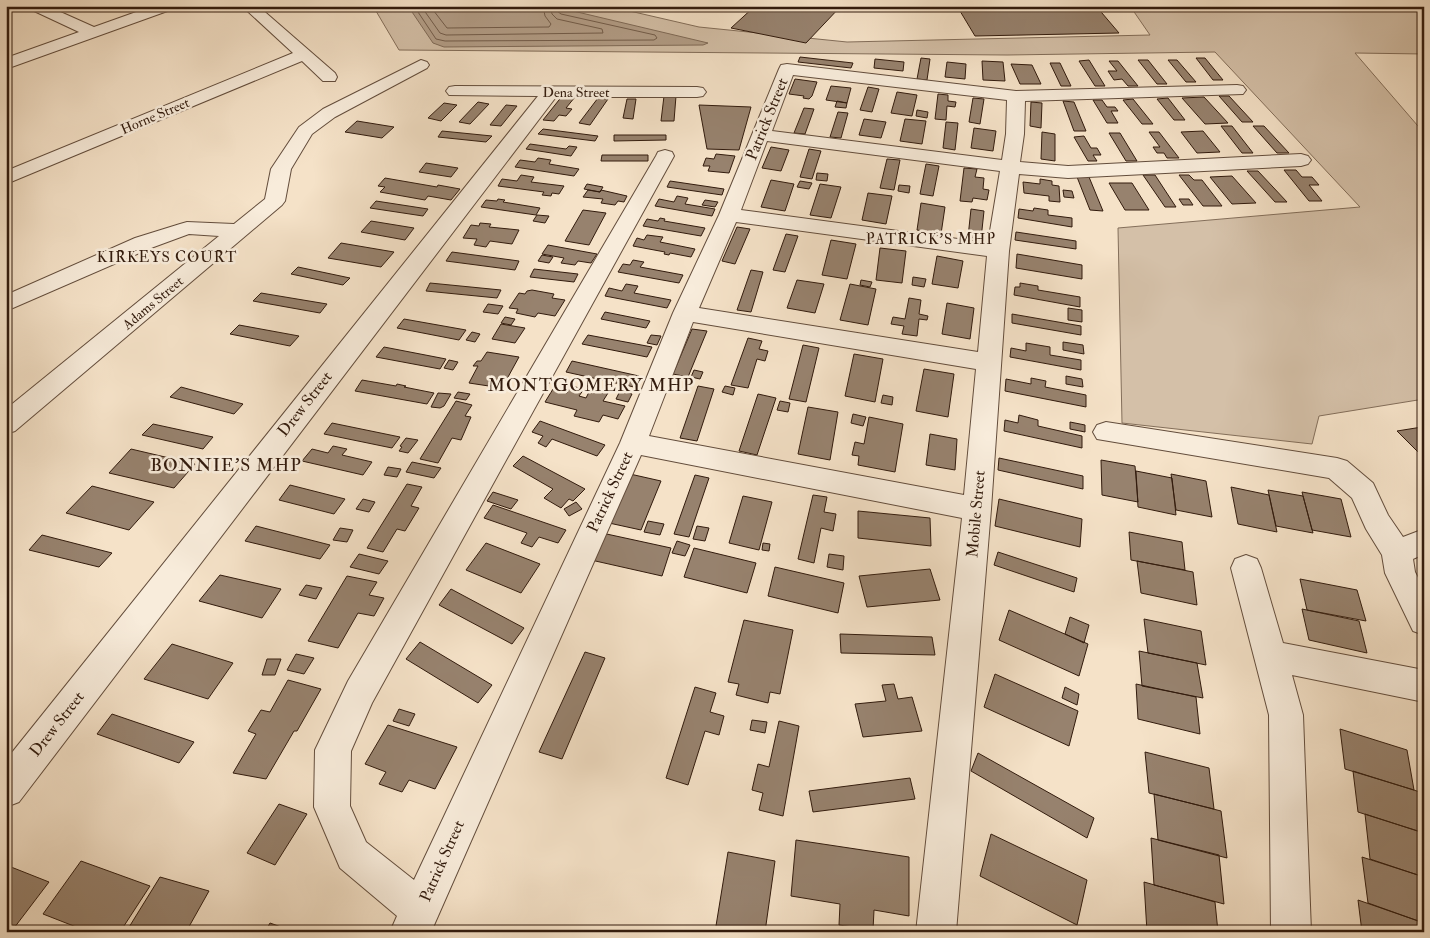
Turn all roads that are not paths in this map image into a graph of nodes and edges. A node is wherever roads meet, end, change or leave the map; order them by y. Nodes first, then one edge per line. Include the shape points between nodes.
1 (168, 6) edge
2 (249, 6) edge
3 (37, 7) edge
4 (93, 33) junction
5 (303, 55) junction
6 (6, 64) edge
7 (421, 65) dead end
8 (329, 77) dead end
9 (1237, 90) dead end
10 (455, 91) dead end
11 (551, 92) junction
12 (697, 92) dead end
13 (1016, 96) junction
14 (760, 135) junction
15 (665, 156) dead end
16 (1301, 160) dead end
17 (1010, 167) junction
18 (6, 178) edge
19 (729, 215) junction
20 (239, 231) junction
21 (998, 251) junction
22 (6, 304) edge
23 (684, 313) junction
24 (988, 362) junction
25 (6, 424) edge
26 (1106, 432) dead end
27 (633, 443) junction
28 (978, 509) junction
29 (1410, 547) edge
30 (1246, 568) dead end
31 (1424, 621) edge
32 (1270, 656) junction
33 (1424, 686) edge
34 (6, 789) edge
35 (415, 921) edge
36 (936, 932) edge
37 (1291, 932) edge

1 - 4 street
2 - 5 street
3 - 4 street
4 - 6 street
5 - 8 street
5 - 18 street, Horne Street
7 - 20 street, Adams Street via 329,113 304,131 281,169 275,201
9 - 13 street
10 - 11 street, Dena Street
11 - 12 street, Dena Street
11 - 34 street, Drew Street
13 - 14 street, Patrick Street via 787,69
13 - 17 street, Mobile Street
14 - 17 street
14 - 19 street, Patrick Street
15 - 35 street, Patrick Street via 360,692 333,750 332,807 353,855
16 - 17 street via 1068,172
17 - 21 street, Mobile Street
19 - 21 street
19 - 23 street, Patrick Street
20 - 22 street via 187,228 143,243
20 - 25 street, Adams Street
21 - 24 street, Mobile Street
23 - 24 street
23 - 27 street, Patrick Street
24 - 28 street, Mobile Street
26 - 29 street via 1337,468 1363,491 1376,521
27 - 28 street
27 - 35 street, Patrick Street
28 - 36 street, Mobile Street
29 - 31 street via 1400,572
30 - 32 street
32 - 33 street
32 - 37 street via 1286,714

